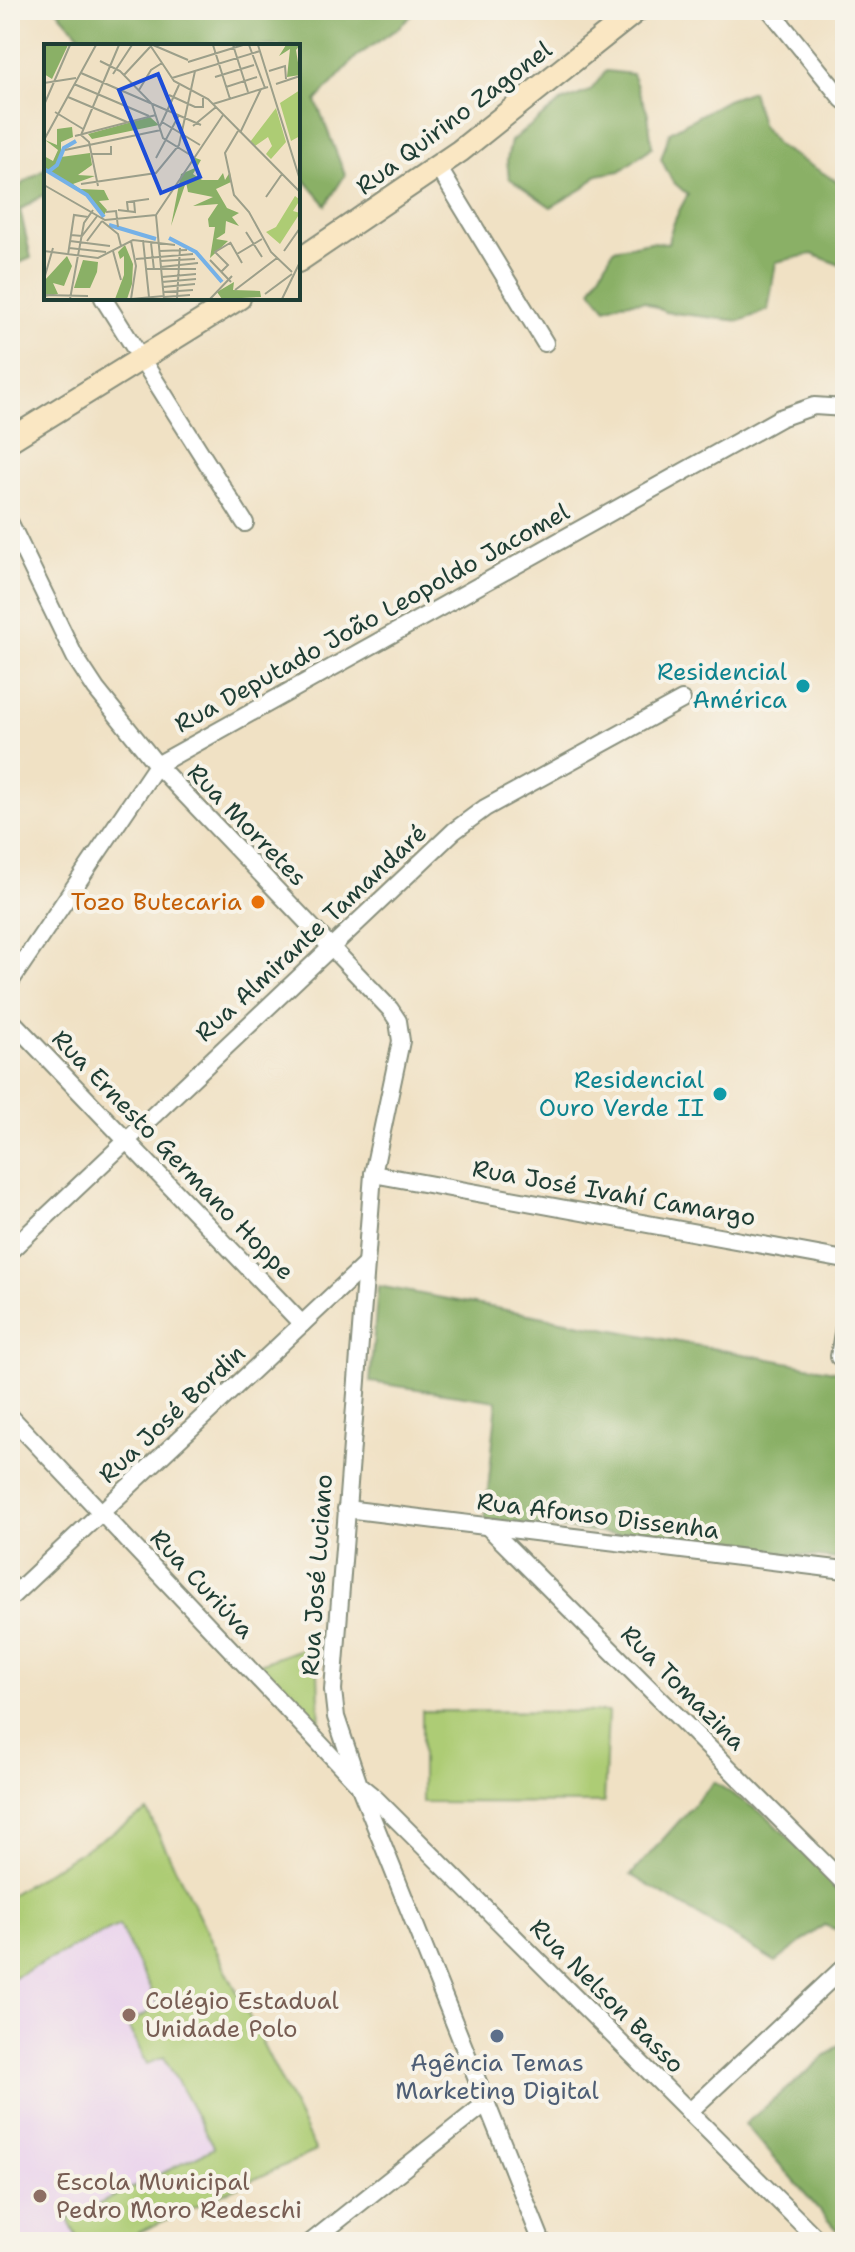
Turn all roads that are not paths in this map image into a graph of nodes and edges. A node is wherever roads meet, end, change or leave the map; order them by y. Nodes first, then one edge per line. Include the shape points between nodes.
1 (637, 10) edge
2 (770, 10) edge
3 (843, 100) dead end
4 (438, 167) junction
5 (300, 260) edge
6 (104, 300) edge
7 (236, 300) edge
8 (545, 343) dead end
9 (141, 359) junction
10 (845, 408) edge
11 (10, 440) edge
12 (10, 523) edge
13 (245, 523) dead end
14 (682, 700) dead end
15 (157, 765) junction
16 (331, 947) junction
17 (10, 982) edge
18 (10, 1019) edge
19 (398, 1021) joint
20 (127, 1141) junction
21 (373, 1174) junction
22 (10, 1251) edge
23 (845, 1260) edge
24 (366, 1264) junction
25 (845, 1321) edge
26 (302, 1324) junction
27 (839, 1357) dead end
28 (10, 1416) edge
29 (346, 1509) junction
30 (101, 1513) junction
31 (487, 1526) junction
32 (845, 1570) edge
33 (10, 1598) edge
34 (359, 1785) junction
35 (845, 1884) edge
36 (845, 1966) edge
37 (486, 2103) junction
38 (689, 2112) junction
39 (311, 2242) edge
40 (542, 2242) edge
41 (820, 2242) edge

1 - 4 street, Rua Quirino Zagonel
2 - 3 street
4 - 5 street, Rua Quirino Zagonel
4 - 8 street
6 - 9 street
7 - 9 street
9 - 11 street
9 - 13 street
10 - 15 street, Rua Deputado João Leopoldo Jacomel via 814,406 780,418
12 - 15 street, Rua Morretes via 84,673
14 - 16 street, Rua Almirante Tamandaré via 471,817
15 - 16 street, Rua Morretes
15 - 17 street, Rua Deputado João Leopoldo Jacomel
16 - 19 street, Rua Morretes
16 - 20 street, Rua Almirante Tamandaré
18 - 20 street, Rua Ernesto Germano Hoppe
19 - 21 street, Rua José Luciano via 401,1041
20 - 22 street, Rua Almirante Tamandaré
20 - 26 street, Rua Ernesto Germano Hoppe
21 - 23 street, Rua José Ivahí Camargo
21 - 24 street, Rua José Luciano
24 - 26 street, Rua José Bordin
24 - 29 street, Rua José Luciano
25 - 27 street
26 - 30 street, Rua José Bordin
28 - 30 street, Rua Curiúva
29 - 31 street, Rua Afonso Dissenha
29 - 34 street, Rua José Luciano via 333,1690 336,1717
30 - 33 street, Rua José Bordin
30 - 34 street, Rua Curiúva
31 - 32 street, Rua Afonso Dissenha
31 - 35 street, Rua Tomazina
34 - 37 street, Rua José Luciano
34 - 38 street, Rua Nelson Basso
36 - 38 street
37 - 39 street
37 - 40 street, Rua José Luciano
38 - 41 street, Rua Nelson Basso

